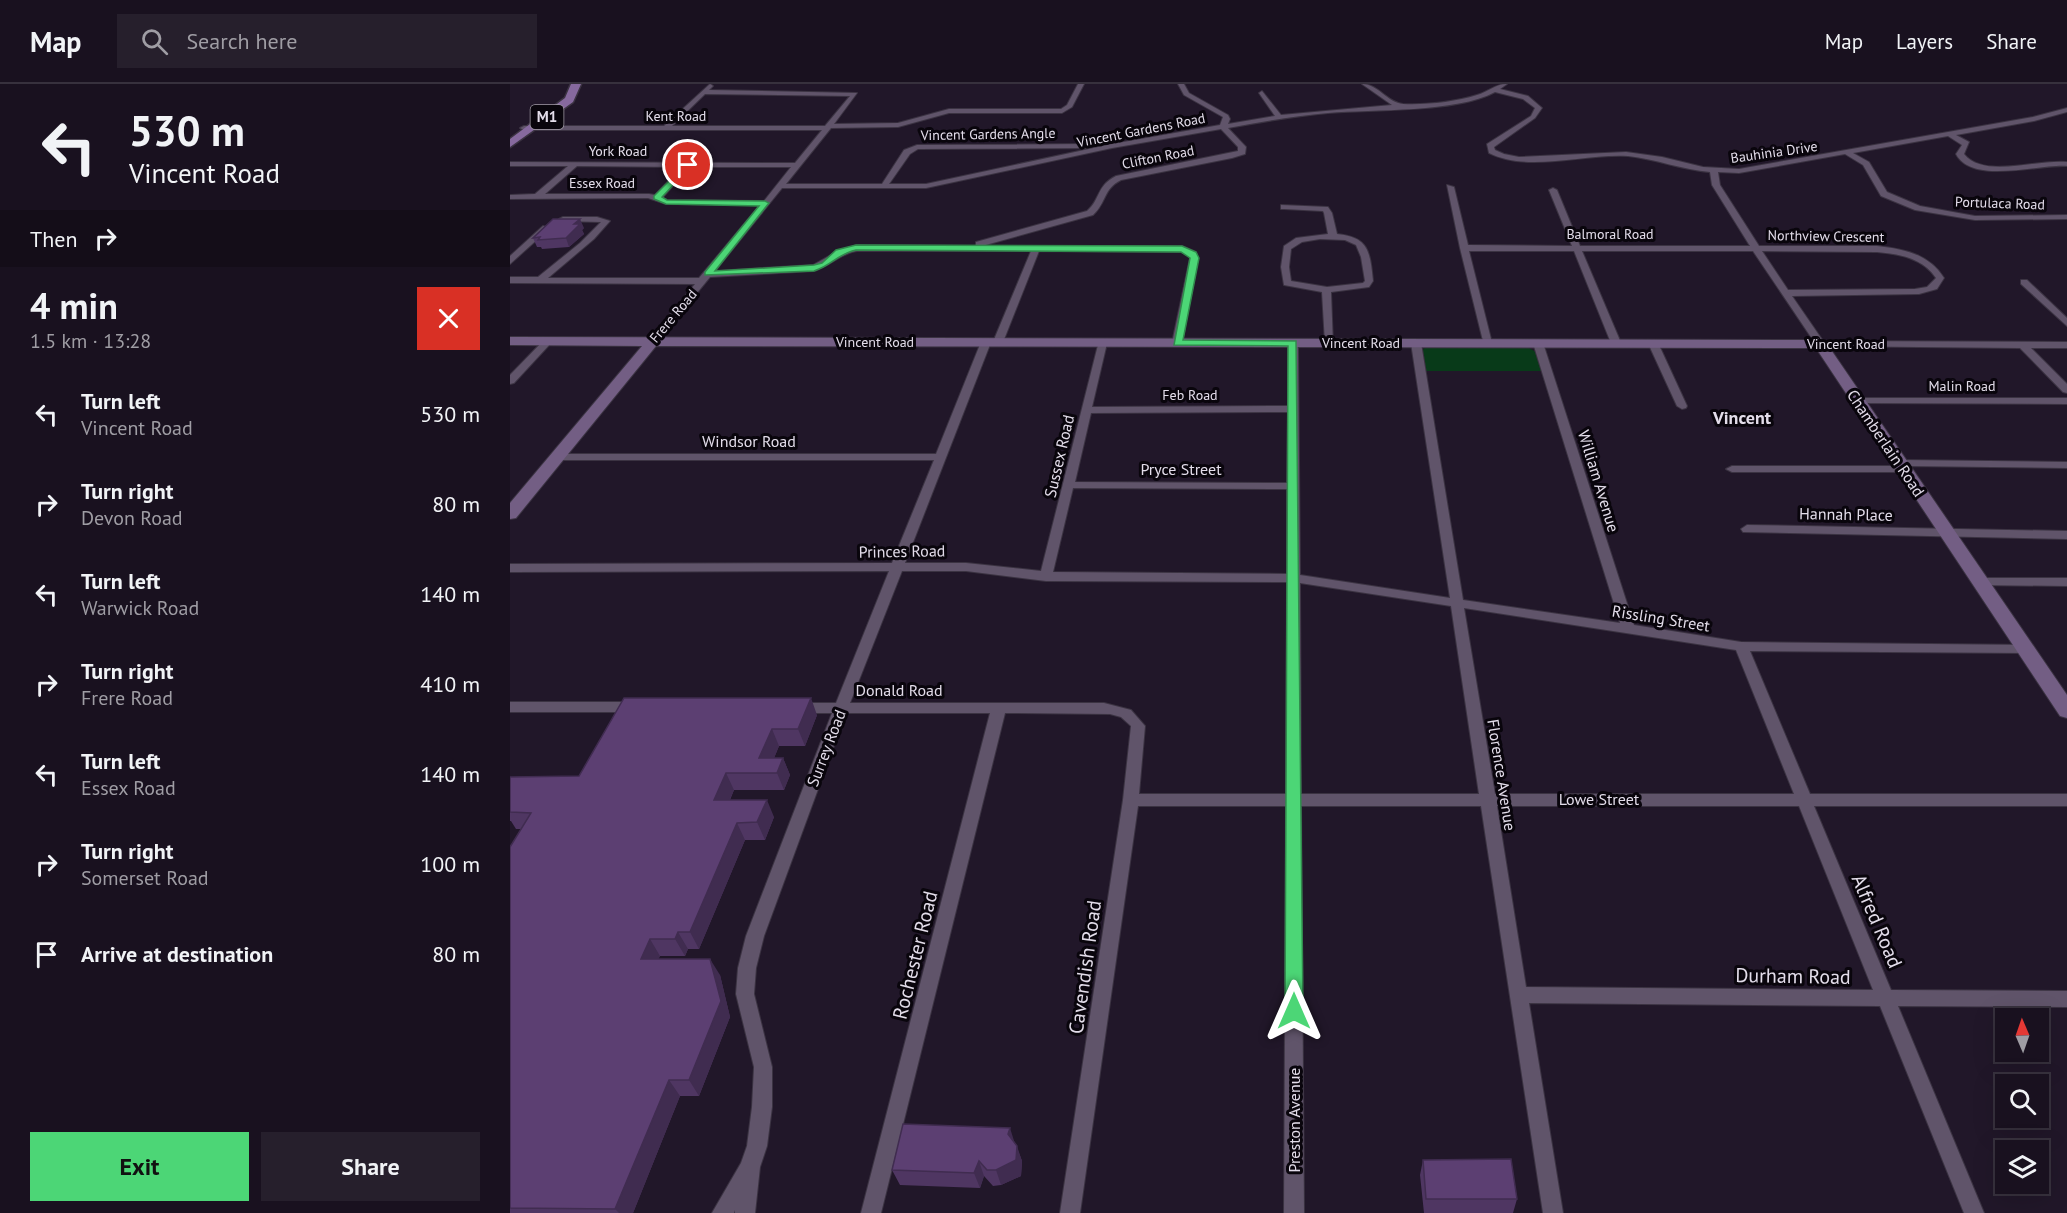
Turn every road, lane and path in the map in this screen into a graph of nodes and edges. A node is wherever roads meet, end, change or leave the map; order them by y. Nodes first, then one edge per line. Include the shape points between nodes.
1 (566, 84) edge
2 (576, 84) edge
3 (712, 84) edge
4 (1081, 84) edge
5 (1181, 84) edge
6 (1365, 84) edge
7 (1504, 84) edge
8 (1496, 90) junction
9 (704, 92) junction
10 (1262, 93) dead end
11 (1400, 107) junction
12 (2066, 110) edge
13 (1280, 117) junction
14 (829, 127) junction
15 (1223, 127) junction
16 (528, 128) junction
17 (666, 128) junction
18 (1951, 135) junction
19 (510, 139) edge
20 (510, 144) edge
21 (1112, 146) joint
22 (1074, 150) junction
23 (1848, 153) junction
24 (510, 164) edge
25 (575, 164) junction
26 (2067, 164) edge
27 (688, 165) junction
28 (798, 165) junction
29 (1691, 166) junction
30 (1714, 170) junction
31 (1749, 170) junction
32 (1715, 182) junction
33 (781, 186) junction
34 (884, 186) junction
35 (1450, 187) dead end
36 (1553, 190) dead end
37 (537, 196) junction
38 (510, 197) edge
39 (657, 198) junction
40 (765, 203) junction
41 (1284, 207) dead end
42 (2067, 217) edge
43 (1333, 236) junction
44 (1001, 238) junction
45 (961, 248) junction
46 (998, 248) junction
47 (1464, 248) junction
48 (1576, 248) junction
49 (1756, 248) junction
50 (1036, 249) junction
51 (510, 261) edge
52 (705, 277) junction
53 (510, 280) edge
54 (540, 280) junction
55 (2024, 282) dead end
56 (1326, 289) junction
57 (1785, 293) junction
58 (2067, 323) edge
59 (510, 341) edge
60 (548, 341) junction
61 (652, 342) junction
62 (992, 342) junction
63 (1102, 343) junction
64 (1177, 343) junction
65 (1293, 343) junction
66 (1330, 343) junction
67 (1487, 343) junction
68 (1538, 343) junction
69 (1616, 343) junction
70 (1416, 344) junction
71 (1653, 344) junction
72 (1820, 344) junction
73 (2022, 344) junction
74 (2067, 345) edge
75 (510, 381) edge
76 (2067, 390) edge
77 (1858, 401) junction
78 (2067, 401) edge
79 (1682, 406) dead end
80 (1294, 409) junction
81 (1086, 410) junction
82 (941, 457) junction
83 (557, 458) junction
84 (2067, 465) edge
85 (1902, 466) junction
86 (1732, 469) dead end
87 (1069, 485) junction
88 (1294, 486) junction
89 (510, 514) edge
90 (1747, 529) dead end
91 (1945, 532) junction
92 (2067, 535) edge
93 (510, 568) edge
94 (898, 568) junction
95 (1046, 577) junction
96 (1294, 578) junction
97 (1981, 582) junction
98 (2067, 582) edge
99 (1457, 602) junction
100 (1629, 630) junction
101 (1741, 646) junction
102 (2026, 648) junction
103 (510, 707) edge
104 (657, 707) edge
105 (999, 707) junction
106 (783, 708) edge
107 (841, 708) junction
108 (2067, 711) edge
109 (1138, 726) joint
110 (1488, 799) junction
111 (1131, 800) junction
112 (1294, 800) junction
113 (1803, 800) junction
114 (2067, 800) edge
115 (1519, 995) junction
116 (1887, 999) junction
117 (2067, 999) edge
118 (750, 1167) junction
119 (722, 1213) edge
120 (745, 1213) edge
121 (871, 1213) edge
122 (1070, 1213) edge
123 (1294, 1213) edge
124 (1552, 1213) edge
125 (1974, 1213) edge

1 - 16 main road, M1 via 566,93 560,100
2 - 16 main road, M1 via 569,100
3 - 9 street
4 - 14 street, Kent Road via 1070,106 1062,111 949,111 898,125
5 - 15 street via 1186,94 1226,116
6 - 11 street
7 - 8 street, Vincent Gardens Road
8 - 11 street, Vincent Gardens Road via 1457,102
8 - 29 street, Bauhinia Drive via 1523,97 1539,108 1533,117 1490,146 1502,156 1518,159 1626,154
9 - 14 street, Frere Road via 855,94
9 - 17 street
10 - 13 street
11 - 13 street, Vincent Gardens Road
12 - 18 street, Bauhinia Drive
13 - 15 street, Vincent Gardens Road
14 - 17 street, Kent Road
14 - 28 street, Frere Road
15 - 21 street, Vincent Gardens Road
15 - 44 street, Clifton Road via 1242,147 1242,152 1119,178 1103,188 1095,210 1090,213
16 - 17 street, Kent Road
16 - 19 main road, M1
16 - 20 main road, M1
18 - 23 street, Bauhinia Drive
18 - 26 street via 1966,144 1960,154 1962,158 1988,169 2044,162
21 - 22 street, Vincent Gardens Angle
22 - 34 street, Vincent Gardens Road via 937,184
22 - 34 street, Vincent Gardens Angle via 916,147 907,152
23 - 31 street, Bauhinia Drive
23 - 42 street, Portulaca Road via 1866,164 1884,194 1918,208 1975,218
24 - 25 street, York Road
25 - 27 street, York Road
25 - 37 street
27 - 28 street, York Road
27 - 39 street
28 - 33 street, Frere Road
29 - 30 street, Bauhinia Drive
29 - 32 street
30 - 31 street, Bauhinia Drive
30 - 32 street, Chamberlain Road
31 - 32 street
32 - 49 street, Chamberlain Road
33 - 34 street, Vincent Gardens Road
33 - 40 street, Frere Road
35 - 47 street
36 - 48 street
37 - 38 street, Essex Road
37 - 39 street, Essex Road
39 - 40 street, Essex Road via 666,202
40 - 52 street, Frere Road
41 - 43 street via 1325,209
43 - 56 street via 1362,245 1369,281 1360,287
43 - 56 street via 1299,240 1286,252 1287,283
44 - 45 street, Clifton Road
44 - 46 street via 995,243
45 - 46 street
45 - 52 street via 849,248 814,268
46 - 50 street
47 - 48 street, Balmoral Road
47 - 67 street
48 - 49 street, Balmoral Road
48 - 69 street
49 - 57 street, Chamberlain Road
49 - 57 street, Northview Crescent via 1891,251 1931,265 1940,278 1932,288 1916,292
50 - 62 street, Surrey Road
50 - 64 street via 1188,250 1194,258
51 - 54 street via 558,220 606,220 581,247
52 - 54 street
52 - 61 street, Frere Road
53 - 54 street
55 - 58 street
56 - 66 street
57 - 72 street, Chamberlain Road
59 - 60 street, Vincent Road
60 - 61 street, Vincent Road
60 - 75 street
61 - 62 street, Vincent Road
61 - 83 street, Frere Road
62 - 63 street, Vincent Road
62 - 82 street, Surrey Road
63 - 64 street, Vincent Road
63 - 81 street, Sussex Road
64 - 65 street, Vincent Road
65 - 66 street, Vincent Road
65 - 80 street, Preston Avenue
66 - 70 street, Vincent Road
67 - 68 street, Vincent Road
67 - 70 street, Vincent Road
68 - 69 street, Vincent Road
68 - 100 street, William Avenue
69 - 71 street, Vincent Road
70 - 99 street, Florence Avenue
71 - 72 street, Vincent Road
71 - 79 street
72 - 73 street, Vincent Road
72 - 77 street, Chamberlain Road
73 - 74 street, Vincent Road
73 - 76 street
77 - 78 street, Malin Road
77 - 85 street, Chamberlain Road
80 - 81 street, Feb Road
80 - 88 street, Preston Avenue
81 - 87 street, Sussex Road
82 - 83 street, Windsor Road
82 - 94 street, Surrey Road
83 - 89 street, Frere Road
84 - 85 street
85 - 86 street
85 - 91 street, Chamberlain Road
87 - 88 street, Pryce Street
87 - 95 street, Sussex Road
88 - 96 street, Preston Avenue
90 - 91 street, Hannah Place
91 - 92 street, Hannah Place
91 - 97 street, Chamberlain Road
93 - 94 street, Princes Road
94 - 95 street, Princes Road via 975,567
94 - 107 street, Surrey Road
95 - 96 street, Princes Road
96 - 99 street, Rissling Street
96 - 112 street, Preston Avenue
97 - 98 street
97 - 102 street, Chamberlain Road
99 - 100 street, Rissling Street
99 - 110 street, Florence Avenue
100 - 101 street, Rissling Street
101 - 102 street, Rissling Street
101 - 113 street, Alfred Road
102 - 108 street, Chamberlain Road
103 - 104 street
105 - 107 street, Donald Road
105 - 109 street, Donald Road via 1114,709 1126,712
105 - 121 street, Rochester Road
106 - 107 street, Donald Road
107 - 118 street, Surrey Road via 759,925 747,968 745,994 763,1067 760,1127
109 - 111 street, Cavendish Road
110 - 112 street, Lowe Street
110 - 113 street, Lowe Street
110 - 115 street, Florence Avenue
111 - 112 street, Lowe Street
111 - 122 street, Cavendish Road
112 - 123 street, Preston Avenue
113 - 114 street, Lowe Street
113 - 116 street, Alfred Road
115 - 116 street, Durham Road
115 - 124 street, Florence Avenue
116 - 117 street, Durham Road
116 - 125 street, Alfred Road
118 - 119 street, Surrey Road
118 - 120 street, Surrey Road

